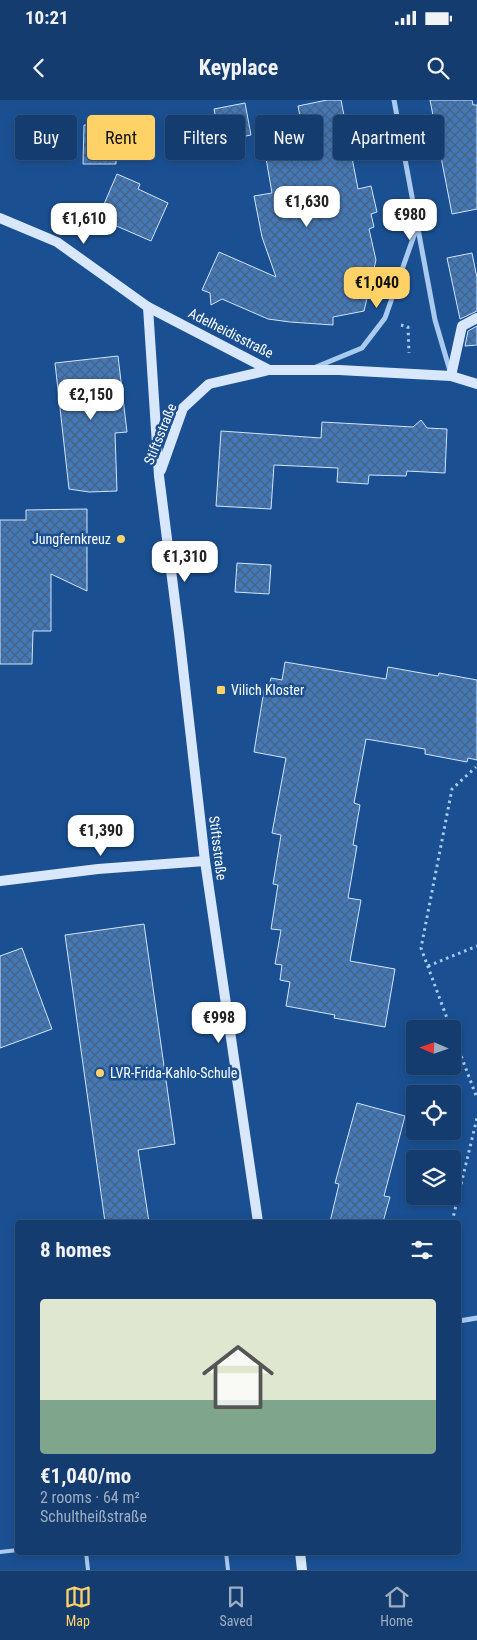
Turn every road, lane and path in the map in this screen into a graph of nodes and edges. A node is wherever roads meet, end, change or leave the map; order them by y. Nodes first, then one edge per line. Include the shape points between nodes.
1 (394, 100) edge
2 (0, 218) edge
3 (417, 226) junction
4 (148, 307) junction
5 (384, 318) junction
6 (477, 318) edge
7 (269, 370) junction
8 (309, 370) junction
9 (409, 374) junction
10 (451, 376) junction
11 (477, 384) edge
12 (159, 476) junction
13 (476, 767) edge
14 (205, 861) junction
15 (0, 881) edge
16 (477, 946) edge
17 (428, 966) junction
18 (448, 1020) edge
19 (461, 1056) edge
20 (477, 1098) edge
21 (477, 1118) edge
22 (258, 1220) edge
23 (452, 1220) edge
24 (477, 1318) edge
25 (461, 1321) edge
26 (15, 1550) edge
27 (0, 1552) edge
28 (86, 1555) edge
29 (226, 1555) edge
30 (300, 1555) edge
31 (88, 1570) edge
32 (228, 1570) edge
33 (302, 1570) edge

1 - 3 street
2 - 4 street, Adelheidisstraße via 58,242
3 - 5 street
3 - 10 street via 435,320
4 - 7 street, Adelheidisstraße
4 - 12 street, Stiftsstraße
5 - 8 street via 362,348
5 - 9 path via 408,327
6 - 10 street via 462,326
7 - 8 street, Adelheidisstraße
7 - 12 street, Stiftsstraße via 209,384 183,408
8 - 9 street, Adelheidisstraße
9 - 10 street, Adelheidisstraße
10 - 11 street, Adelheidisstraße
12 - 14 street, Stiftsstraße
13 - 17 path via 452,789 421,948
14 - 15 street
14 - 22 street, Stiftsstraße
16 - 17 path
17 - 18 path
19 - 20 path
21 - 23 path
24 - 25 street
26 - 27 lane
28 - 31 lane
29 - 32 lane
30 - 33 street

